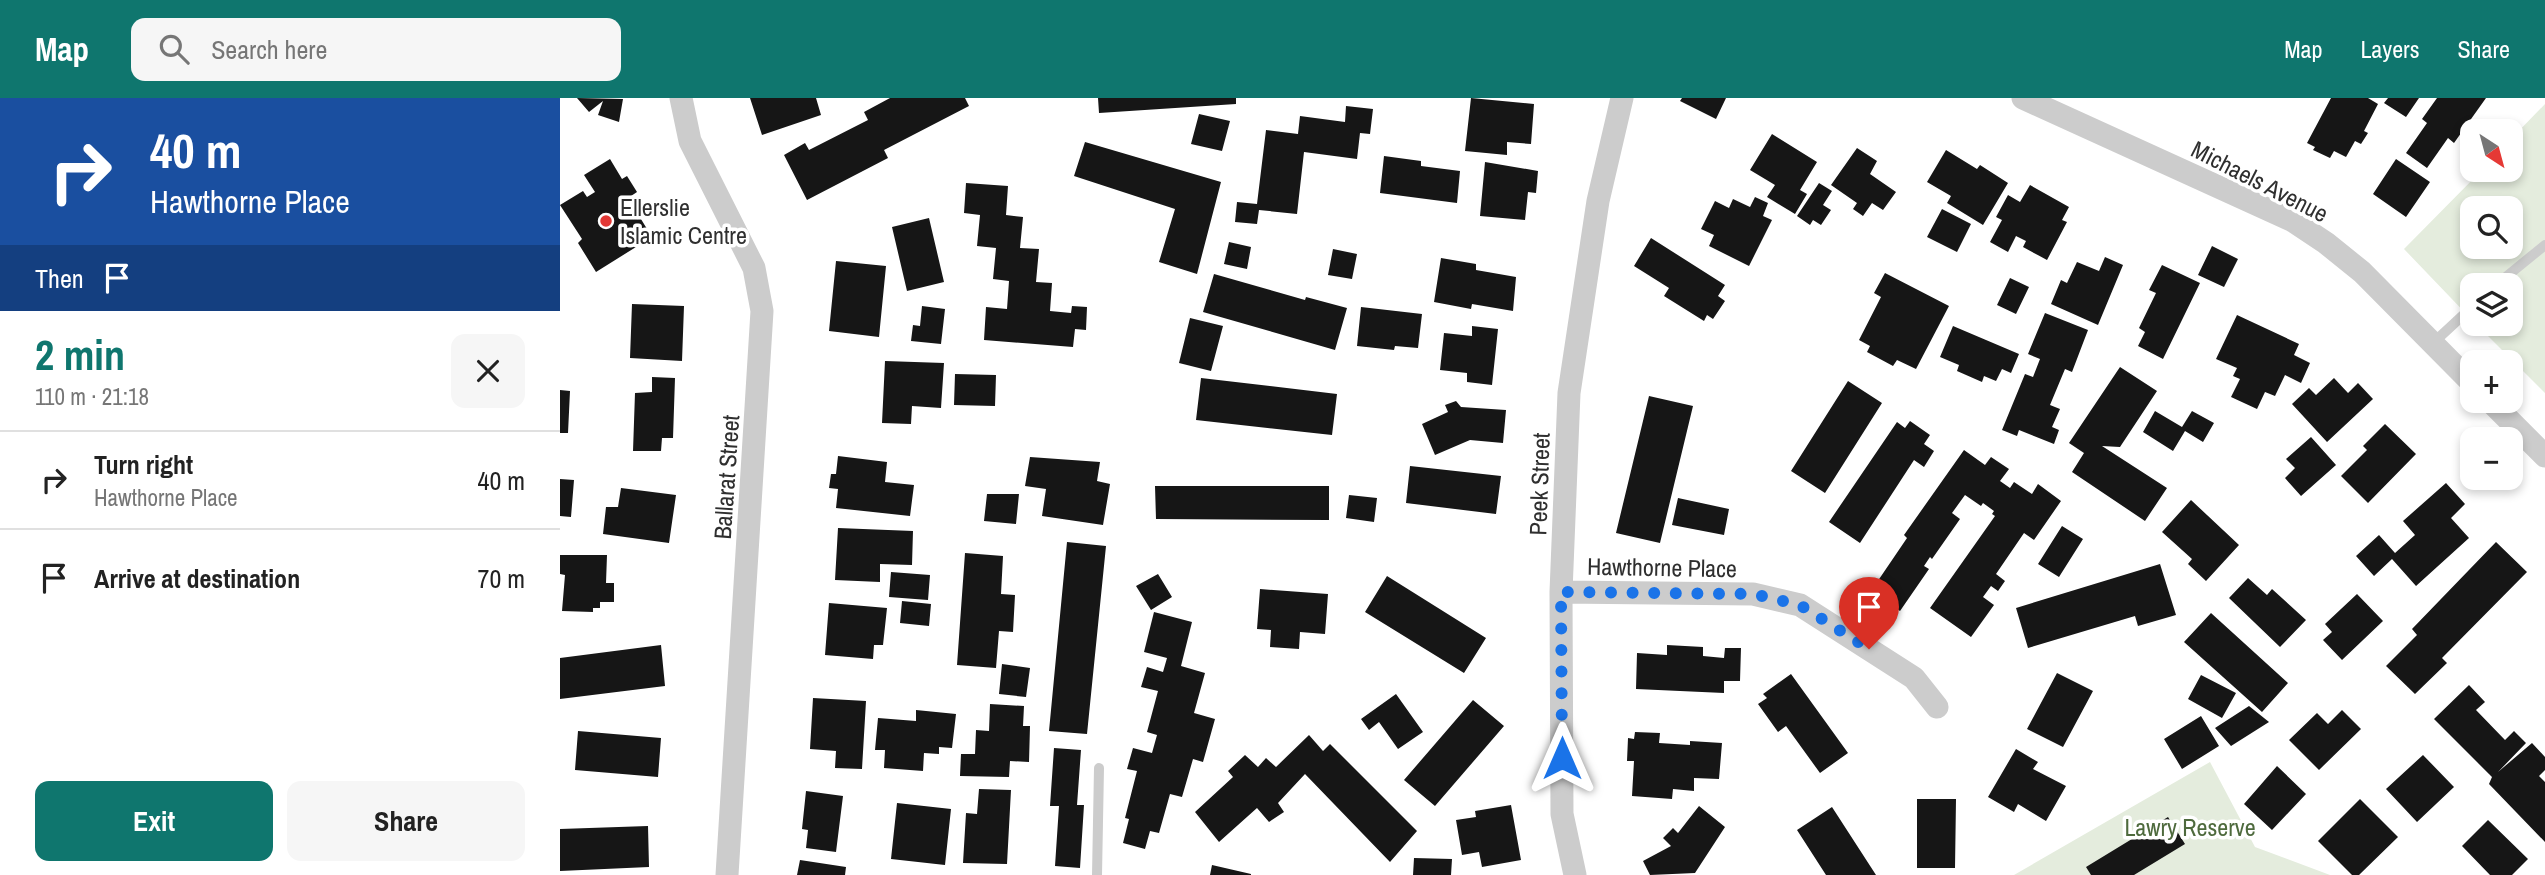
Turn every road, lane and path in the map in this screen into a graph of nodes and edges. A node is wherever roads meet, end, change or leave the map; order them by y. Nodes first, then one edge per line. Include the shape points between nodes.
1 (681, 98) edge
2 (1622, 98) edge
3 (2023, 98) edge
4 (2545, 245) edge
5 (2511, 273) edge
6 (2460, 318) edge
7 (2432, 344) junction
8 (2460, 371) edge
9 (2502, 413) edge
10 (2545, 456) edge
11 (1561, 592) junction
12 (1937, 707) dead end
13 (1099, 768) dead end
14 (727, 875) edge
15 (1097, 875) edge
16 (1575, 875) edge

1 - 14 street, Ballarat Street via 690,141 754,268 762,311
2 - 11 street, Peek Street via 1598,201 1569,393
3 - 7 street, Michaels Avenue via 2293,221 2362,272
4 - 5 lane
6 - 7 lane
7 - 8 street, Michaels Avenue
9 - 10 street
11 - 12 street, Hawthorne Place via 1753,594 1800,605 1914,678
11 - 16 street, Peek Street via 1562,814
13 - 15 lane

